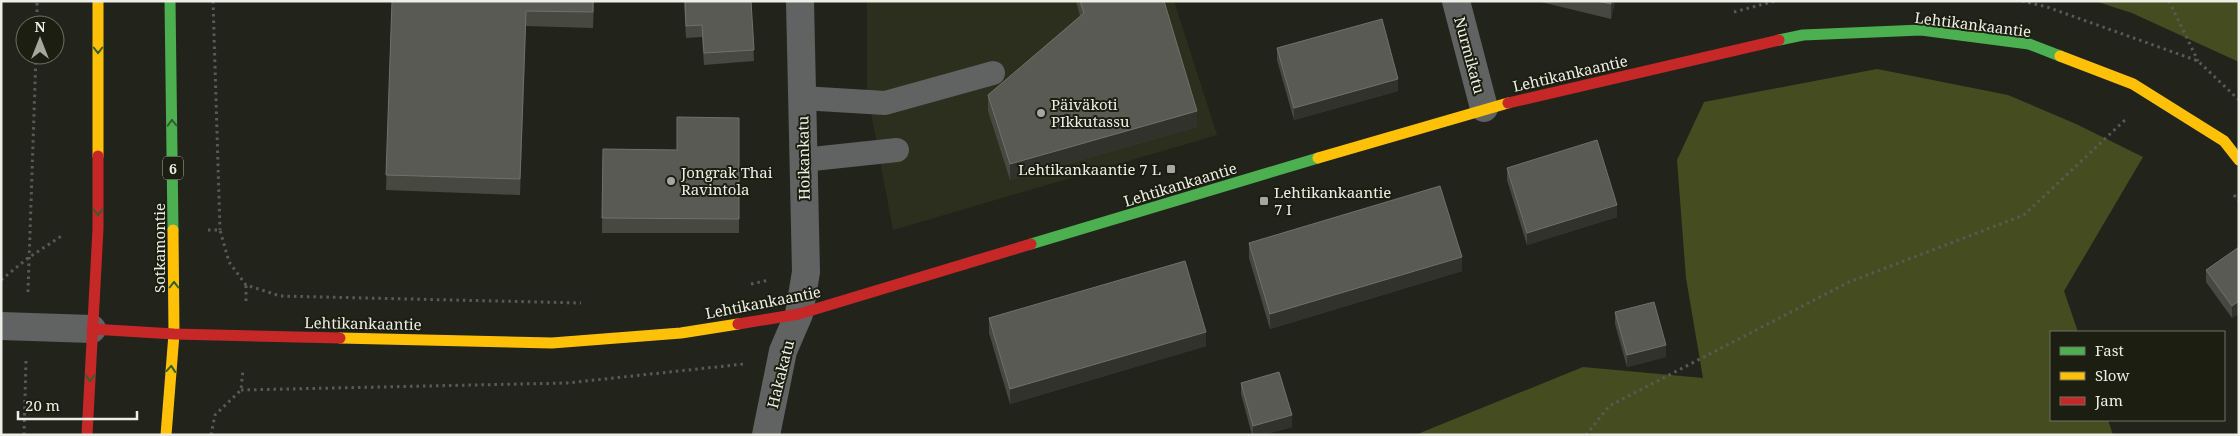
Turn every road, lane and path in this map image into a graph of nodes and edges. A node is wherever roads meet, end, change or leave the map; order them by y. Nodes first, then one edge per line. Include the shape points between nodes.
1 (38, 1) edge
2 (98, 1) edge
3 (170, 1) edge
4 (213, 1) edge
5 (800, 1) edge
6 (1456, 1) edge
7 (1775, 1) edge
8 (2022, 1) edge
9 (2169, 1) edge
10 (1728, 14) dead end
11 (37, 15) edge
12 (2198, 62) junction
13 (36, 65) edge
14 (993, 73) dead end
15 (802, 98) junction
16 (2239, 100) edge
17 (1484, 108) junction
18 (2132, 114) dead end
19 (897, 150) dead end
20 (803, 160) junction
21 (2239, 160) edge
22 (2232, 192) dead end
23 (2239, 200) edge
24 (98, 229) junction
25 (174, 229) junction
26 (220, 230) junction
27 (28, 258) junction
28 (806, 272) junction
29 (1, 280) edge
30 (749, 284) dead end
31 (587, 303) dead end
32 (799, 314) junction
33 (14, 327) edge
34 (92, 330) junction
35 (174, 334) junction
36 (783, 351) junction
37 (241, 390) dead end
38 (24, 435) edge
39 (87, 435) edge
40 (166, 435) edge
41 (766, 435) edge
42 (1586, 435) edge

1 - 11 path
2 -> 24 main road
25 -> 3 main road, Sotkamontie / 6
4 - 26 path
5 - 15 street, Hoikankatu
6 - 17 street, Nurmikatu
7 - 10 path
8 - 12 path via 2047,7
9 - 12 path
12 - 16 path
13 - 27 path
14 - 15 lane via 885,103
15 - 20 street, Hoikankatu
17 - 21 main road, Lehtikankaantie via 1803,35 1921,30 2029,44 2133,84 2224,141
17 - 32 main road, Lehtikankaantie
18 - 42 path via 2024,215 1849,282 1609,406
19 - 20 lane
20 - 28 street, Hoikankatu
22 - 23 path
24 - 27 path via 73,229
24 - 34 main road
25 - 26 path
35 -> 25 main road, Sotkamontie / 6
26 - 31 path via 229,262 246,285 280,296
27 - 29 path
27 - 33 path
28 - 30 path
28 - 32 street, Hoikankatu
32 - 35 main road, Lehtikankaantie via 681,333 552,343
32 - 36 street, Hakakatu
33 - 34 street
33 - 38 path
34 - 35 main road, Lehtikankaantie
34 -> 39 main road
40 -> 35 main road, Sotkamontie / 6
36 - 37 path via 746,364 567,383
36 - 41 street, Hakakatu

